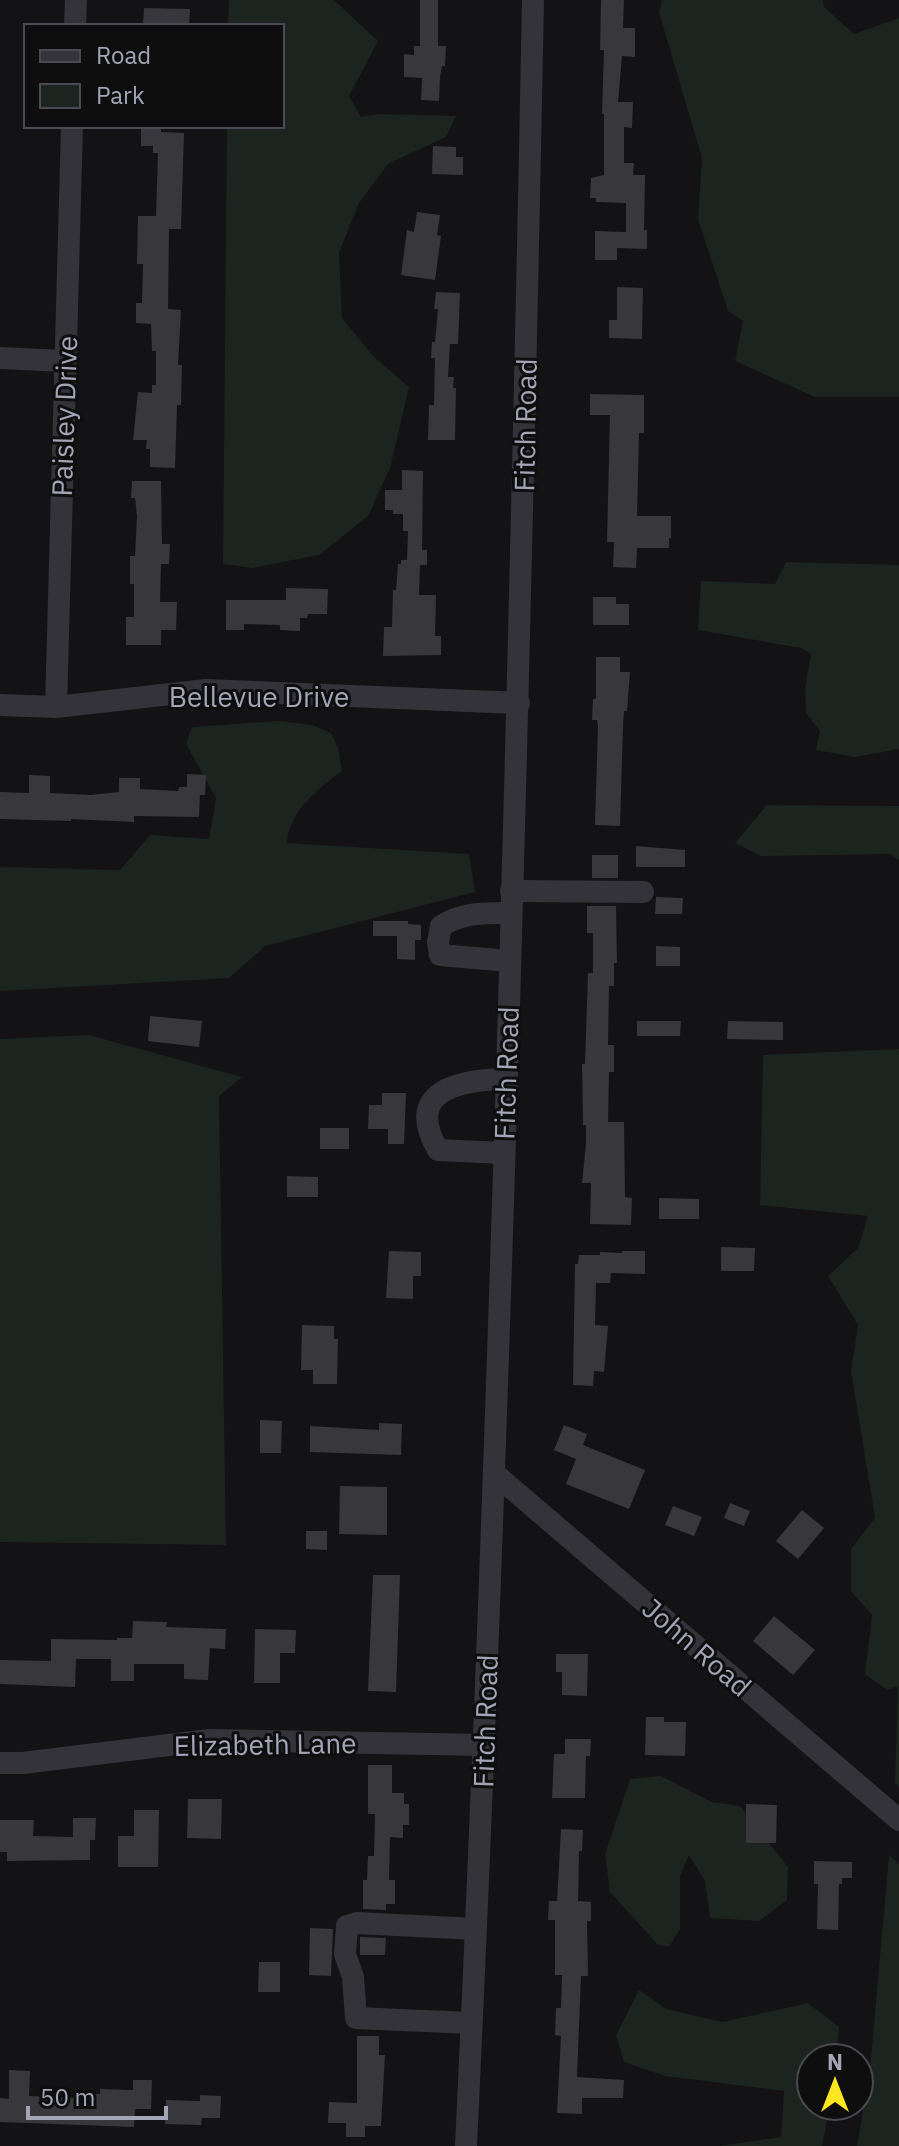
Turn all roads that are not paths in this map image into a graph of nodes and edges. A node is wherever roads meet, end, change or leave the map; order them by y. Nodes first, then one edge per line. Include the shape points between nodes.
1 (76, 0) edge
2 (533, 0) edge
3 (75, 24) edge
4 (72, 128) edge
5 (0, 358) edge
6 (65, 361) junction
7 (519, 703) junction
8 (0, 705) edge
9 (56, 707) junction
10 (643, 892) dead end
11 (511, 902) junction
12 (509, 961) junction
13 (506, 1079) junction
14 (503, 1153) junction
15 (495, 1474) junction
16 (484, 1745) junction
17 (0, 1763) edge
18 (899, 1820) edge
19 (475, 1929) junction
20 (471, 2023) junction
21 (466, 2146) edge

1 - 3 street
2 - 7 street, Fitch Road
4 - 6 street, Paisley Drive
5 - 6 street
6 - 9 street, Paisley Drive
7 - 9 street, Bellevue Drive via 206,690
7 - 11 street, Fitch Road
8 - 9 street, Bellevue Drive
10 - 11 street
11 - 12 street, Fitch Road
11 - 12 street via 453,918 441,926 438,942 440,955
12 - 13 street, Fitch Road
13 - 14 street, Fitch Road
13 - 14 street via 455,1084 437,1094 429,1108 429,1134 438,1150
14 - 15 street, Fitch Road
15 - 16 street, Fitch Road
15 - 18 street, John Road
16 - 17 street, Elizabeth Lane via 209,1740
16 - 19 street, Fitch Road
19 - 20 street, Fitch Road
19 - 20 street via 357,1923 347,1926 345,1954 356,2018
20 - 21 street, Fitch Road

